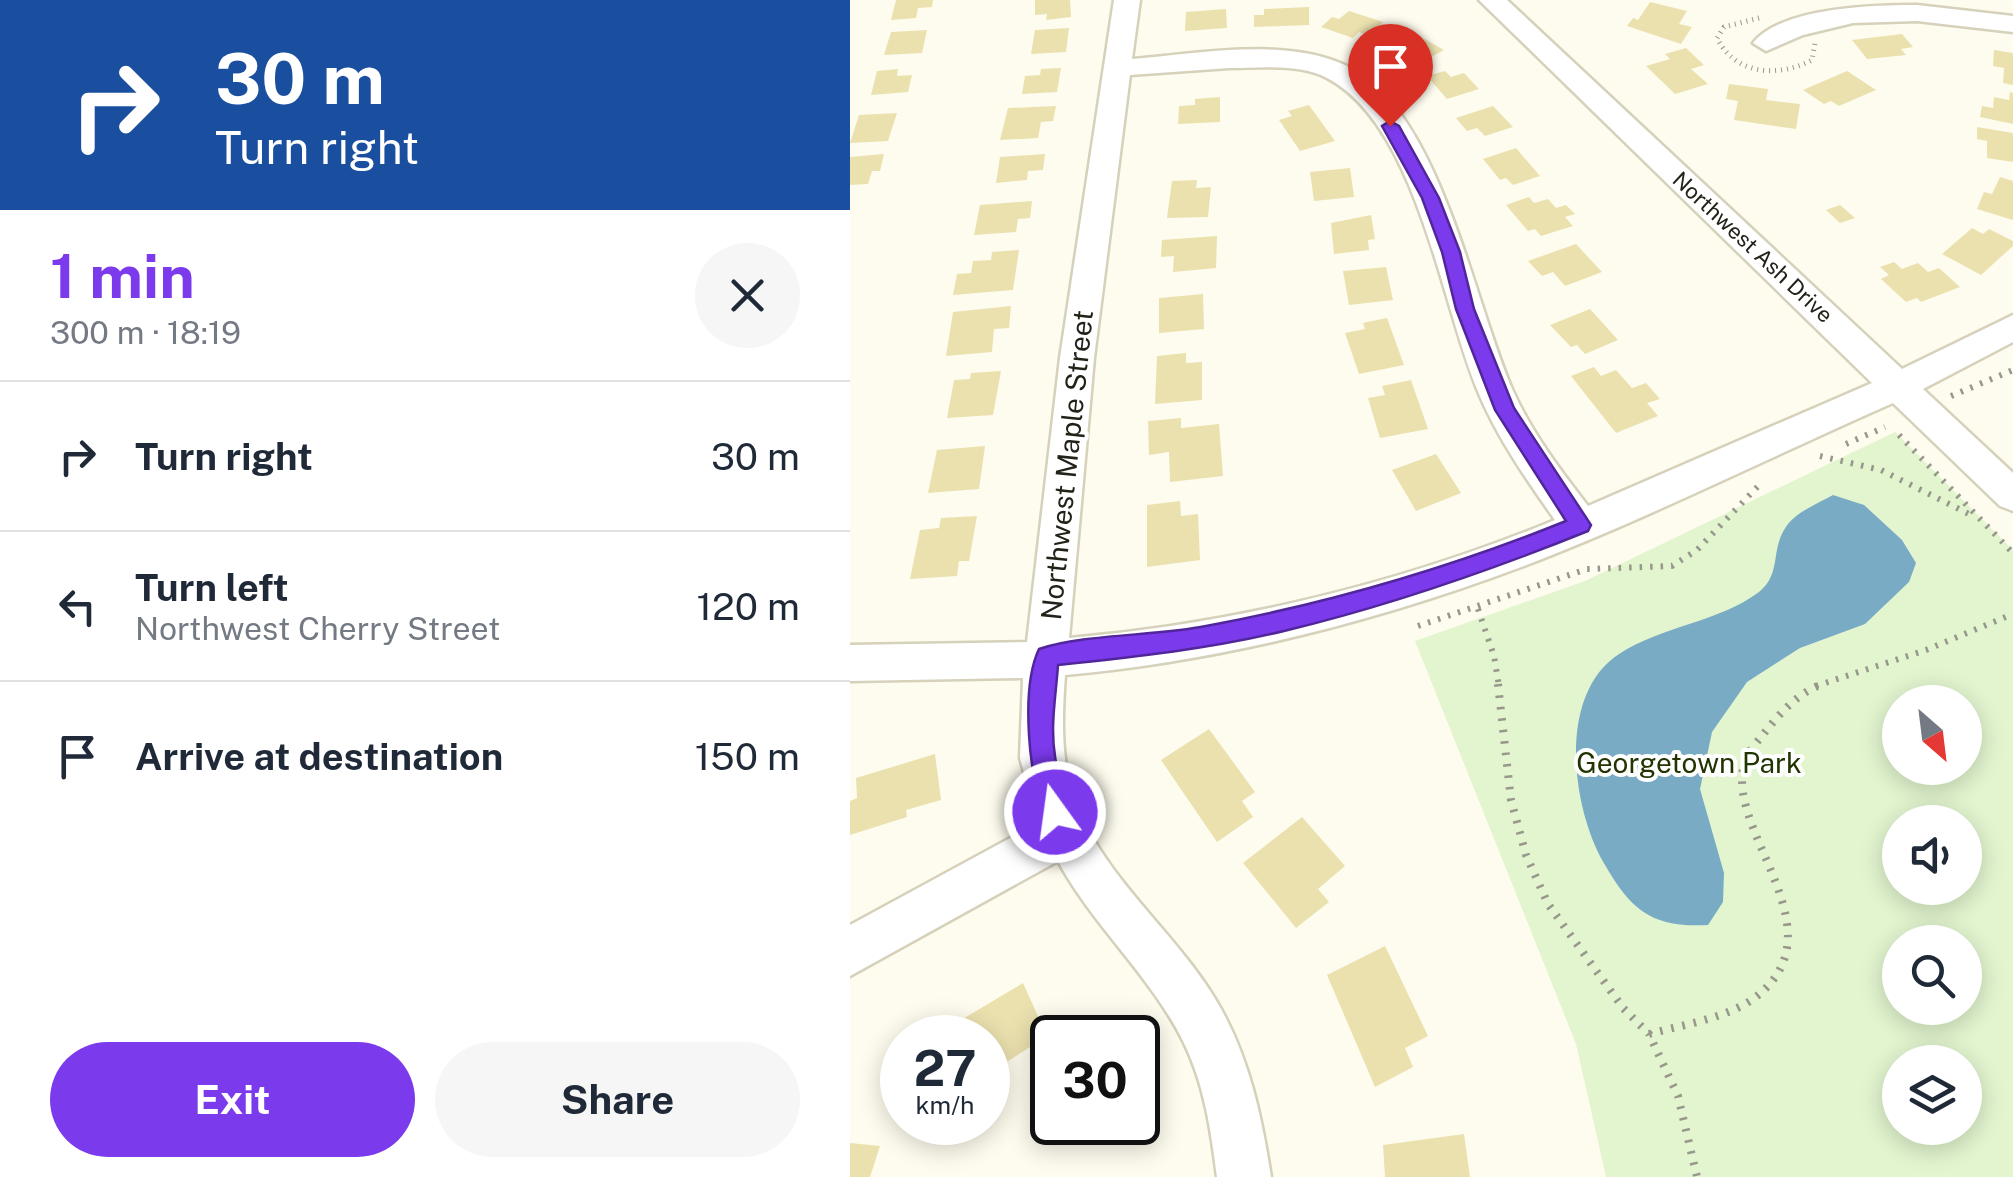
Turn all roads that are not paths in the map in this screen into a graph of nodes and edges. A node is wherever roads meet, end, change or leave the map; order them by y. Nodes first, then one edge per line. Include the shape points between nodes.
1 (1127, 0) edge
2 (1492, 0) edge
3 (2013, 24) edge
4 (1766, 43) dead end
5 (1118, 68) junction
6 (2013, 327) edge
7 (1906, 402) junction
8 (2013, 496) edge
9 (1580, 525) junction
10 (1047, 656) junction
11 (850, 664) edge
12 (1065, 832) junction
13 (850, 952) edge
14 (1244, 1177) edge

1 - 5 street, Northwest Maple Street
2 - 7 street, Northwest Ash Drive
3 - 4 street via 1854,7 1800,19
5 - 9 street via 1294,62 1339,72 1366,92 1431,198 1505,410
5 - 10 street, Northwest Maple Street via 1081,319
6 - 7 street
7 - 8 street, Northwest Ash Drive
7 - 9 street
9 - 10 street via 1478,566 1284,621 1177,642
10 - 11 street
10 - 12 street, Northwest Maple Street via 1042,758
12 - 13 street
12 - 14 street, Northwest Maple Street via 1204,1028 1233,1104

